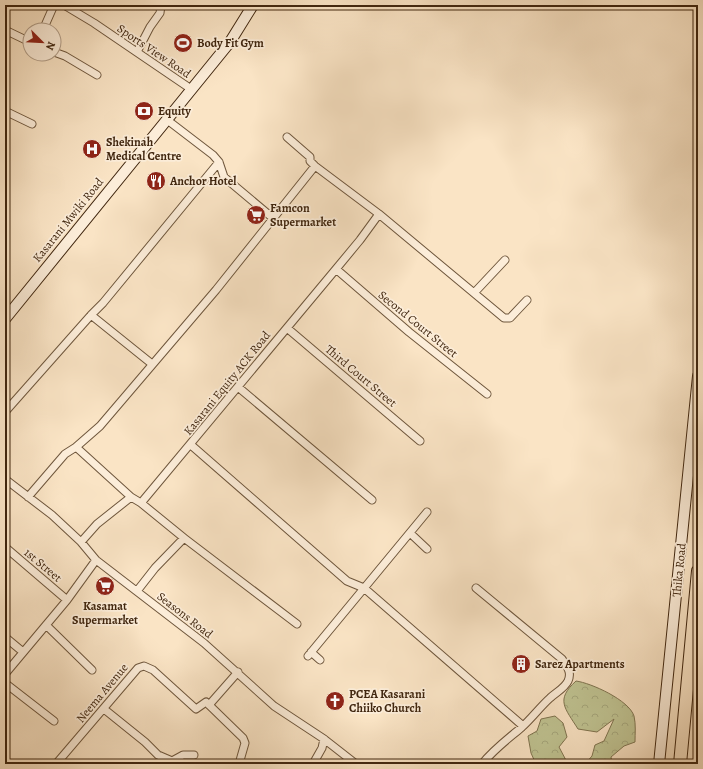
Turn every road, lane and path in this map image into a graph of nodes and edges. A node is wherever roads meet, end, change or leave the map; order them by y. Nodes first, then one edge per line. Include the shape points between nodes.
1 (54, 5) edge
2 (64, 5) edge
3 (161, 5) edge
4 (253, 5) edge
5 (47, 22) edge
6 (5, 30) edge
7 (22, 38) edge
8 (137, 52) junction
9 (62, 56) edge
10 (97, 75) dead end
11 (191, 89) junction
12 (5, 111) edge
13 (166, 119) junction
14 (32, 124) dead end
15 (287, 137) dead end
16 (219, 162) junction
17 (315, 166) junction
18 (379, 214) junction
19 (274, 219) junction
20 (505, 260) dead end
21 (336, 270) junction
22 (474, 293) junction
23 (527, 300) dead end
24 (91, 314) junction
25 (5, 319) edge
26 (287, 328) junction
27 (152, 364) junction
28 (698, 376) edge
29 (238, 386) junction
30 (487, 394) dead end
31 (5, 412) edge
32 (420, 441) dead end
33 (191, 445) junction
34 (76, 447) junction
35 (5, 478) edge
36 (28, 497) junction
37 (131, 497) junction
38 (372, 500) dead end
39 (141, 503) junction
40 (427, 512) dead end
41 (410, 533) junction
42 (184, 538) junction
43 (81, 542) junction
44 (5, 547) edge
45 (427, 549) dead end
46 (96, 560) junction
47 (698, 571) edge
48 (364, 588) junction
49 (476, 588) dead end
50 (137, 591) junction
51 (67, 600) junction
52 (297, 624) dead end
53 (46, 625) junction
54 (5, 637) edge
55 (23, 652) junction
56 (320, 660) dead end
57 (92, 670) dead end
58 (238, 672) junction
59 (5, 674) edge
60 (5, 683) edge
61 (209, 705) junction
62 (104, 710) junction
63 (54, 721) dead end
64 (524, 726) junction
65 (324, 739) junction
66 (194, 755) dead end
67 (56, 764) edge
68 (239, 764) edge
69 (313, 764) edge
70 (356, 764) edge
71 (482, 764) edge
72 (659, 764) edge
73 (680, 764) edge

1 - 5 street
2 - 8 street, Sports View Road
3 - 8 street via 160,13
4 - 11 main road, Kasarani Mwiki Road via 230,42
6 - 7 street
8 - 11 street, Sports View Road
9 - 10 street
11 - 13 main road, Kasarani Mwiki Road
12 - 14 street
13 - 16 street
13 - 25 main road, Kasarani Mwiki Road
15 - 17 street via 310,157
16 - 19 street via 224,177
16 - 24 street via 103,303
17 - 18 street
17 - 19 street
18 - 21 street, Kasarani Equity ACK Road
18 - 22 street
19 - 27 street via 213,295
20 - 22 street
21 - 26 street, Kasarani Equity ACK Road
21 - 30 street, Second Court Street
22 - 23 street via 506,318 510,318
24 - 27 street
24 - 31 street
26 - 29 street, Kasarani Equity ACK Road
26 - 32 street, Third Court Street
27 - 34 street via 100,426
28 - 72 main road, Thika Road
29 - 33 street, Kasarani Equity ACK Road
29 - 38 street
33 - 39 street, Kasarani Equity ACK Road
33 - 48 street via 347,581
34 - 36 street via 65,454
34 - 37 street
35 - 36 street, Seasons Road
36 - 43 street, Seasons Road
37 - 39 street
37 - 43 street via 97,524
39 - 42 street
40 - 41 street
41 - 45 street
41 - 48 street
42 - 50 street
42 - 52 street
43 - 46 street, Seasons Road
44 - 51 street, 1st Street
46 - 50 street, Seasons Road
46 - 51 street
47 - 73 highway, Thika Road
48 - 56 street via 310,654
48 - 64 street
49 - 64 street via 562,659 569,668 569,676 563,688 551,696
50 - 58 street, Seasons Road
51 - 53 street
53 - 55 street
53 - 57 street
54 - 55 street
55 - 59 street
58 - 61 street
58 - 65 street, Seasons Road via 274,706
60 - 63 street
61 - 62 street, Neema Avenue via 206,702 196,709 148,666 142,666
61 - 68 street via 243,738 245,743
62 - 66 street via 146,742 158,755 172,761 183,755
62 - 67 street, Neema Avenue
64 - 71 street
65 - 69 street
65 - 70 street, Seasons Road

